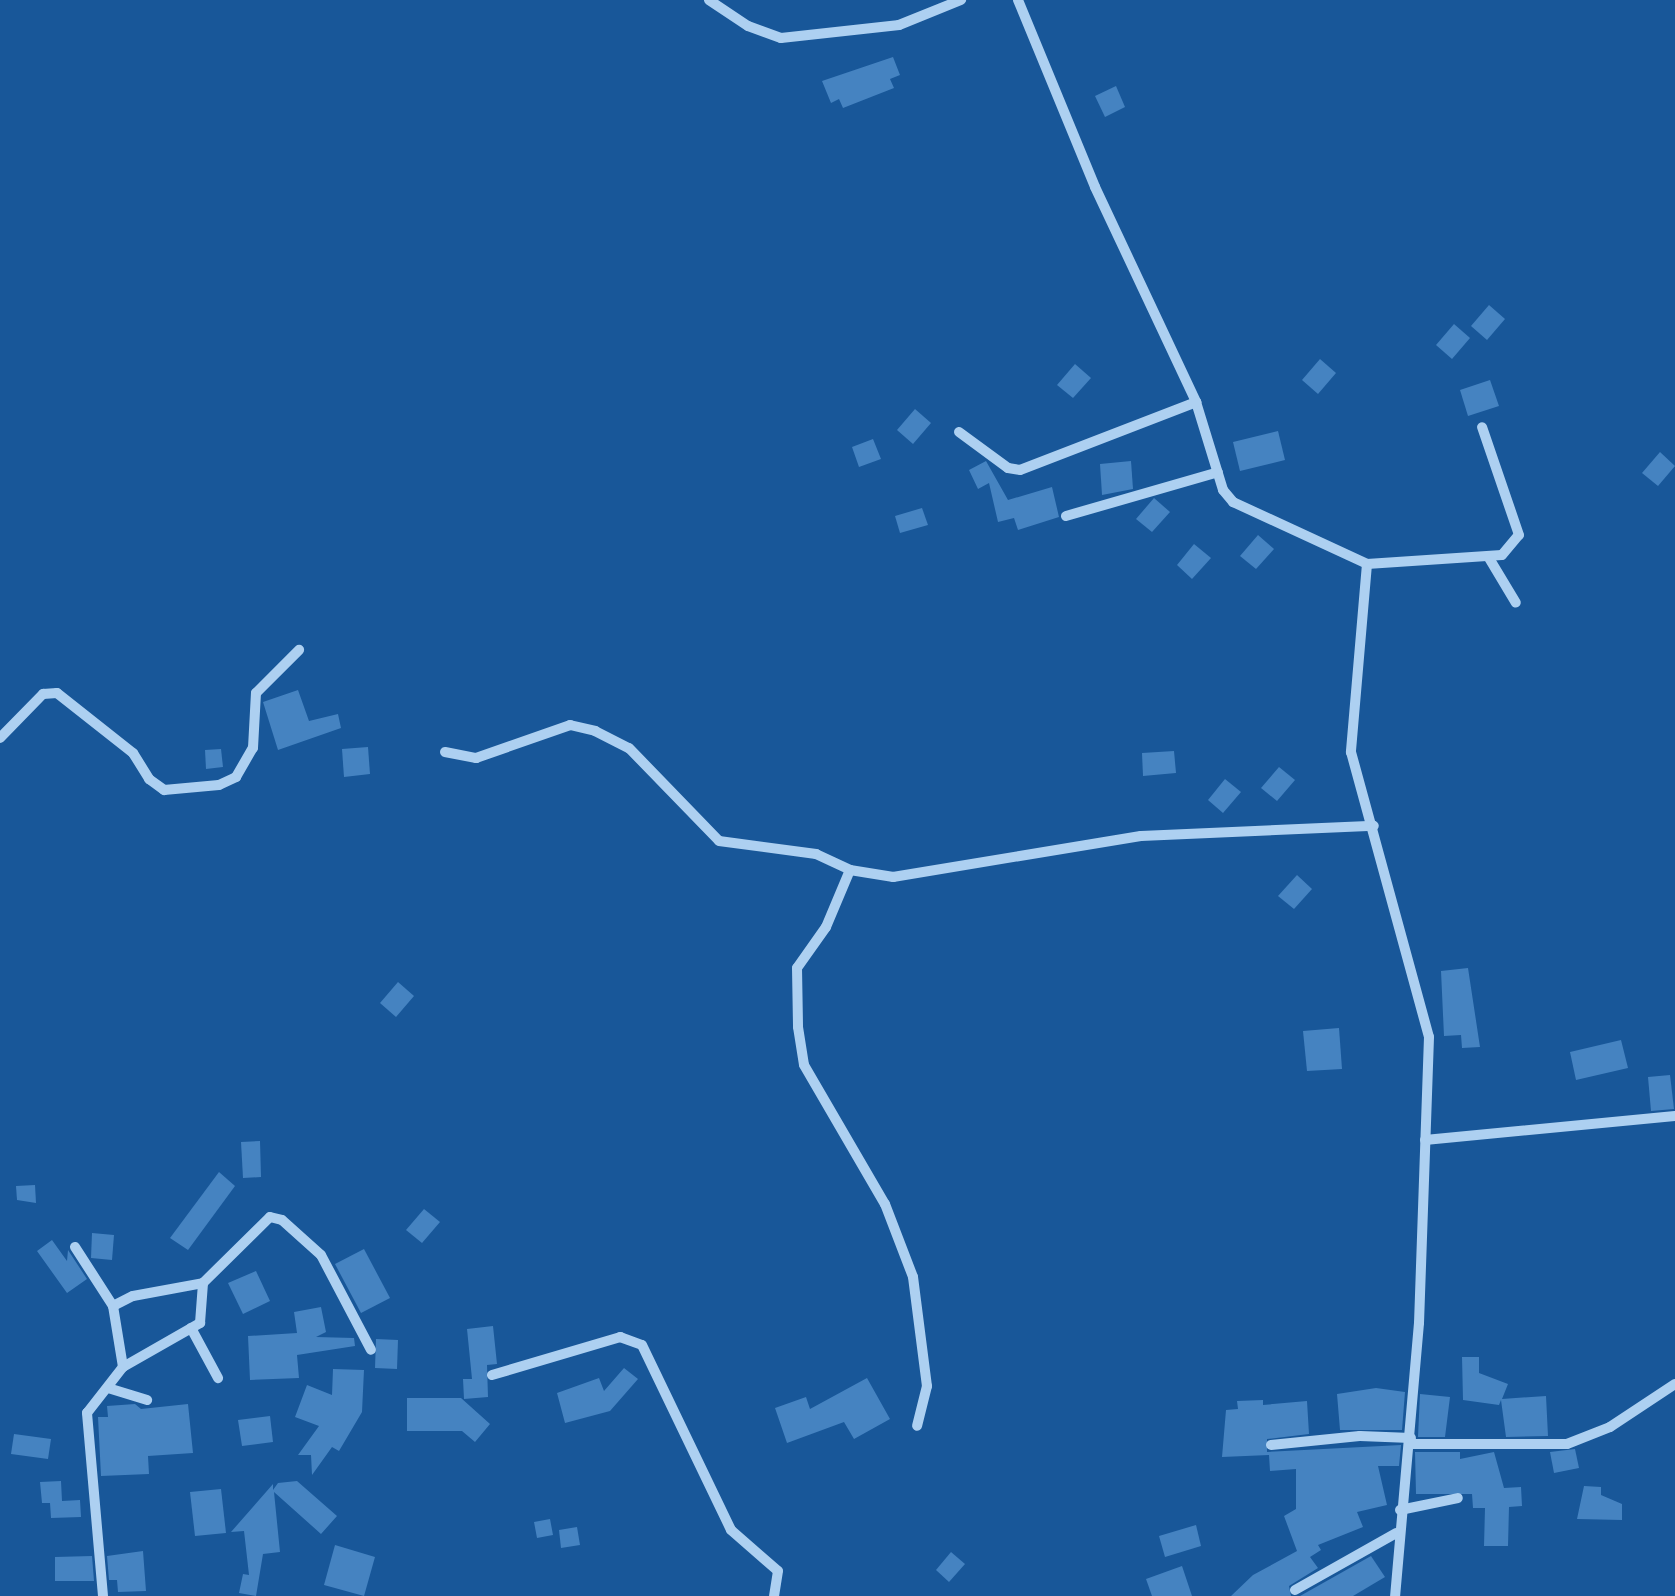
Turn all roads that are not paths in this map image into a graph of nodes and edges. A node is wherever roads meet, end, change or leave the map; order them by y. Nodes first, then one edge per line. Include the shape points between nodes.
1 (710, 0) edge
2 (961, 0) edge
3 (1018, 0) edge
4 (1196, 402) junction
5 (1482, 427) dead end
6 (959, 432) dead end
7 (1218, 472) junction
8 (1066, 516) dead end
9 (1488, 558) junction
10 (1367, 564) junction
11 (1516, 603) dead end
12 (299, 650) dead end
13 (0, 738) edge
14 (444, 752) dead end
15 (1374, 826) junction
16 (850, 870) junction
17 (1675, 1116) edge
18 (1425, 1140) junction
19 (75, 1247) dead end
20 (203, 1283) junction
21 (113, 1306) junction
22 (192, 1328) junction
23 (371, 1350) dead end
24 (123, 1367) junction
25 (492, 1374) dead end
26 (218, 1378) dead end
27 (1675, 1384) edge
28 (108, 1388) junction
29 (147, 1400) dead end
30 (917, 1426) dead end
31 (1411, 1441) junction
32 (1271, 1445) dead end
33 (1458, 1498) dead end
34 (1400, 1510) junction
35 (1396, 1533) junction
36 (1295, 1590) dead end
37 (103, 1596) edge
38 (774, 1596) edge
39 (1395, 1596) edge

1 - 2 street via 748,26 781,38 899,25
3 - 4 street via 1095,187
4 - 6 street via 1020,470 1008,468
4 - 7 street
5 - 9 street via 1519,535 1515,546
7 - 8 street
7 - 10 street via 1233,502
9 - 10 street
9 - 11 street
10 - 15 street via 1351,752 1355,780
12 - 13 street via 256,693 253,748 236,777 219,785 164,790 149,779 132,753 57,693 43,694
14 - 16 street via 476,758 570,725 595,731 629,748 719,841 816,854
15 - 16 street via 1141,836 893,877
15 - 18 street via 1429,1037
16 - 30 street via 826,927 797,968 798,1027 804,1065 885,1204 913,1277 927,1386
17 - 18 street
18 - 31 street
19 - 21 street
20 - 21 street via 133,1296
20 - 22 street via 203,1317
20 - 23 street via 262,1220 282,1220 321,1255
21 - 24 street
22 - 24 street
22 - 26 street
24 - 28 street
25 - 38 street via 620,1337 642,1345 731,1530 778,1571
27 - 31 street via 1610,1427 1567,1444
28 - 29 street
28 - 37 street via 87,1413
31 - 32 street via 1360,1436
31 - 34 street
33 - 34 street
34 - 35 street
35 - 36 street
35 - 39 street

